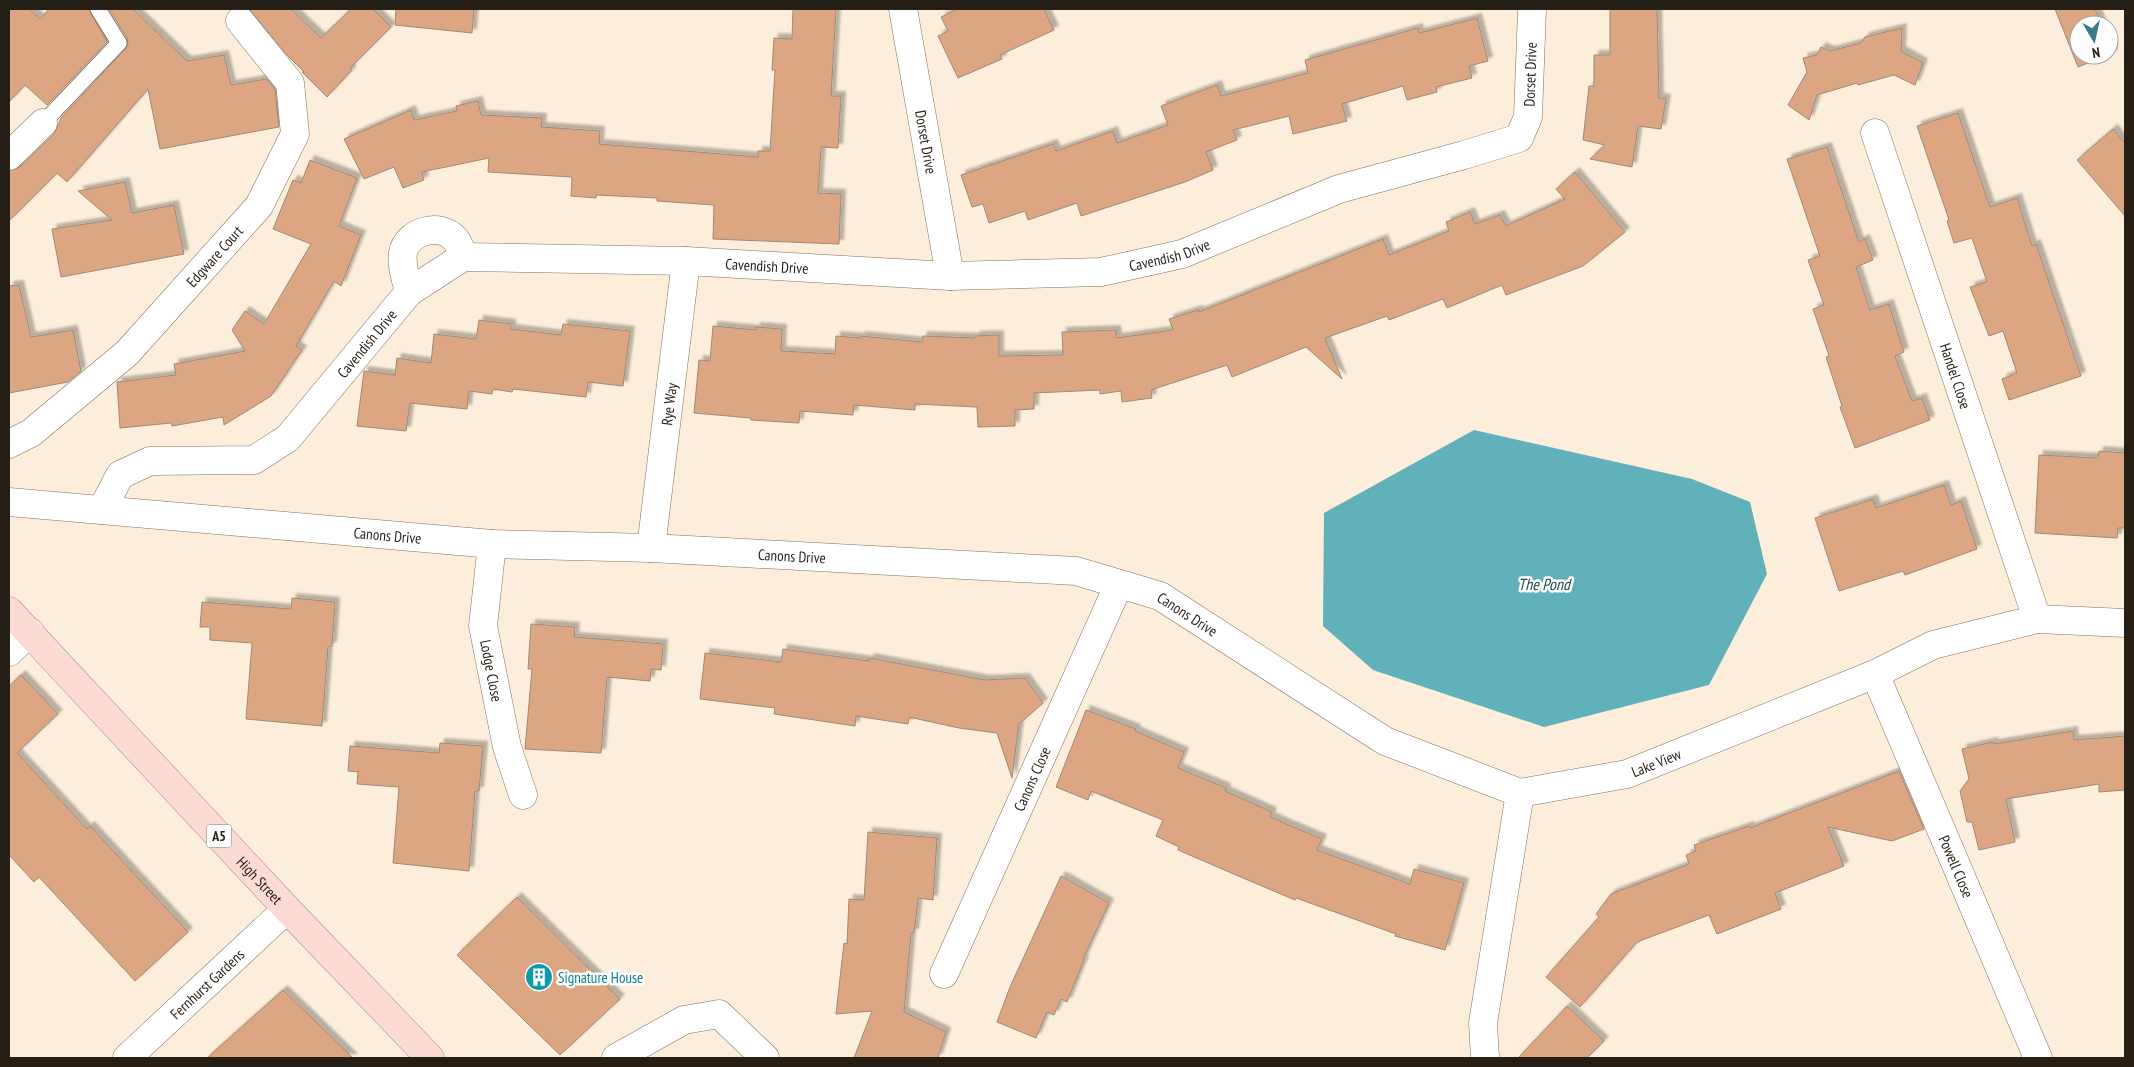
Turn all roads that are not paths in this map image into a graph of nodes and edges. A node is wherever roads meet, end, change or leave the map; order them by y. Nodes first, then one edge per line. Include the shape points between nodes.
1 (98, 9) edge
2 (903, 9) edge
3 (1532, 9) edge
4 (240, 21) dead end
5 (43, 123) joint
6 (1875, 133) dead end
7 (1520, 138) joint
8 (9, 156) edge
9 (463, 257) junction
10 (686, 261) junction
11 (950, 276) junction
12 (410, 292) junction
13 (9, 444) edge
14 (9, 502) edge
15 (102, 510) junction
16 (492, 544) junction
17 (652, 548) junction
18 (1119, 584) junction
19 (9, 611) edge
20 (2037, 619) junction
21 (2125, 624) edge
22 (30, 632) junction
23 (9, 652) edge
24 (1874, 674) junction
25 (1520, 793) junction
26 (523, 795) dead end
27 (287, 910) junction
28 (944, 974) dead end
29 (127, 1058) edge
30 (430, 1058) edge
31 (616, 1058) edge
32 (765, 1058) edge
33 (1485, 1058) edge
34 (2038, 1058) edge

1 - 5 lane via 120,43
2 - 11 street, Dorset Drive
3 - 7 street, Dorset Drive via 1528,117
4 - 13 street, Edgware Court via 290,83 291,92 295,134 259,206 127,353 31,433
5 - 8 street
6 - 20 street, Handel Close
7 - 11 street, Cavendish Drive via 1339,189 1182,254 1101,272
9 - 10 street, Cavendish Drive
9 - 12 street, Cavendish Drive
9 - 12 street via 457,240 447,232 435,229 410,240 403,251 402,261
10 - 11 street, Cavendish Drive
10 - 17 street, Rye Way
12 - 15 street, Cavendish Drive via 288,438 254,460 150,461 120,476
14 - 15 street, Canons Drive
15 - 16 street, Canons Drive
16 - 17 street, Canons Drive
16 - 26 street, Lodge Close via 483,626 507,747
17 - 18 street, Canons Drive via 1076,571
18 - 25 street, Canons Drive via 1160,596 1385,741
18 - 28 street, Canons Close
19 - 22 main road, High Street / A5
20 - 21 street
20 - 24 street, Lake View via 1933,645
22 - 23 street
22 - 27 main road, High Street / A5
24 - 25 street, Lake View via 1627,774
24 - 34 street, Powell Close
25 - 33 street via 1483,1023
27 - 29 street, Fernhurst Gardens
27 - 30 main road, High Street / A5
31 - 32 street via 684,1020 719,1014

